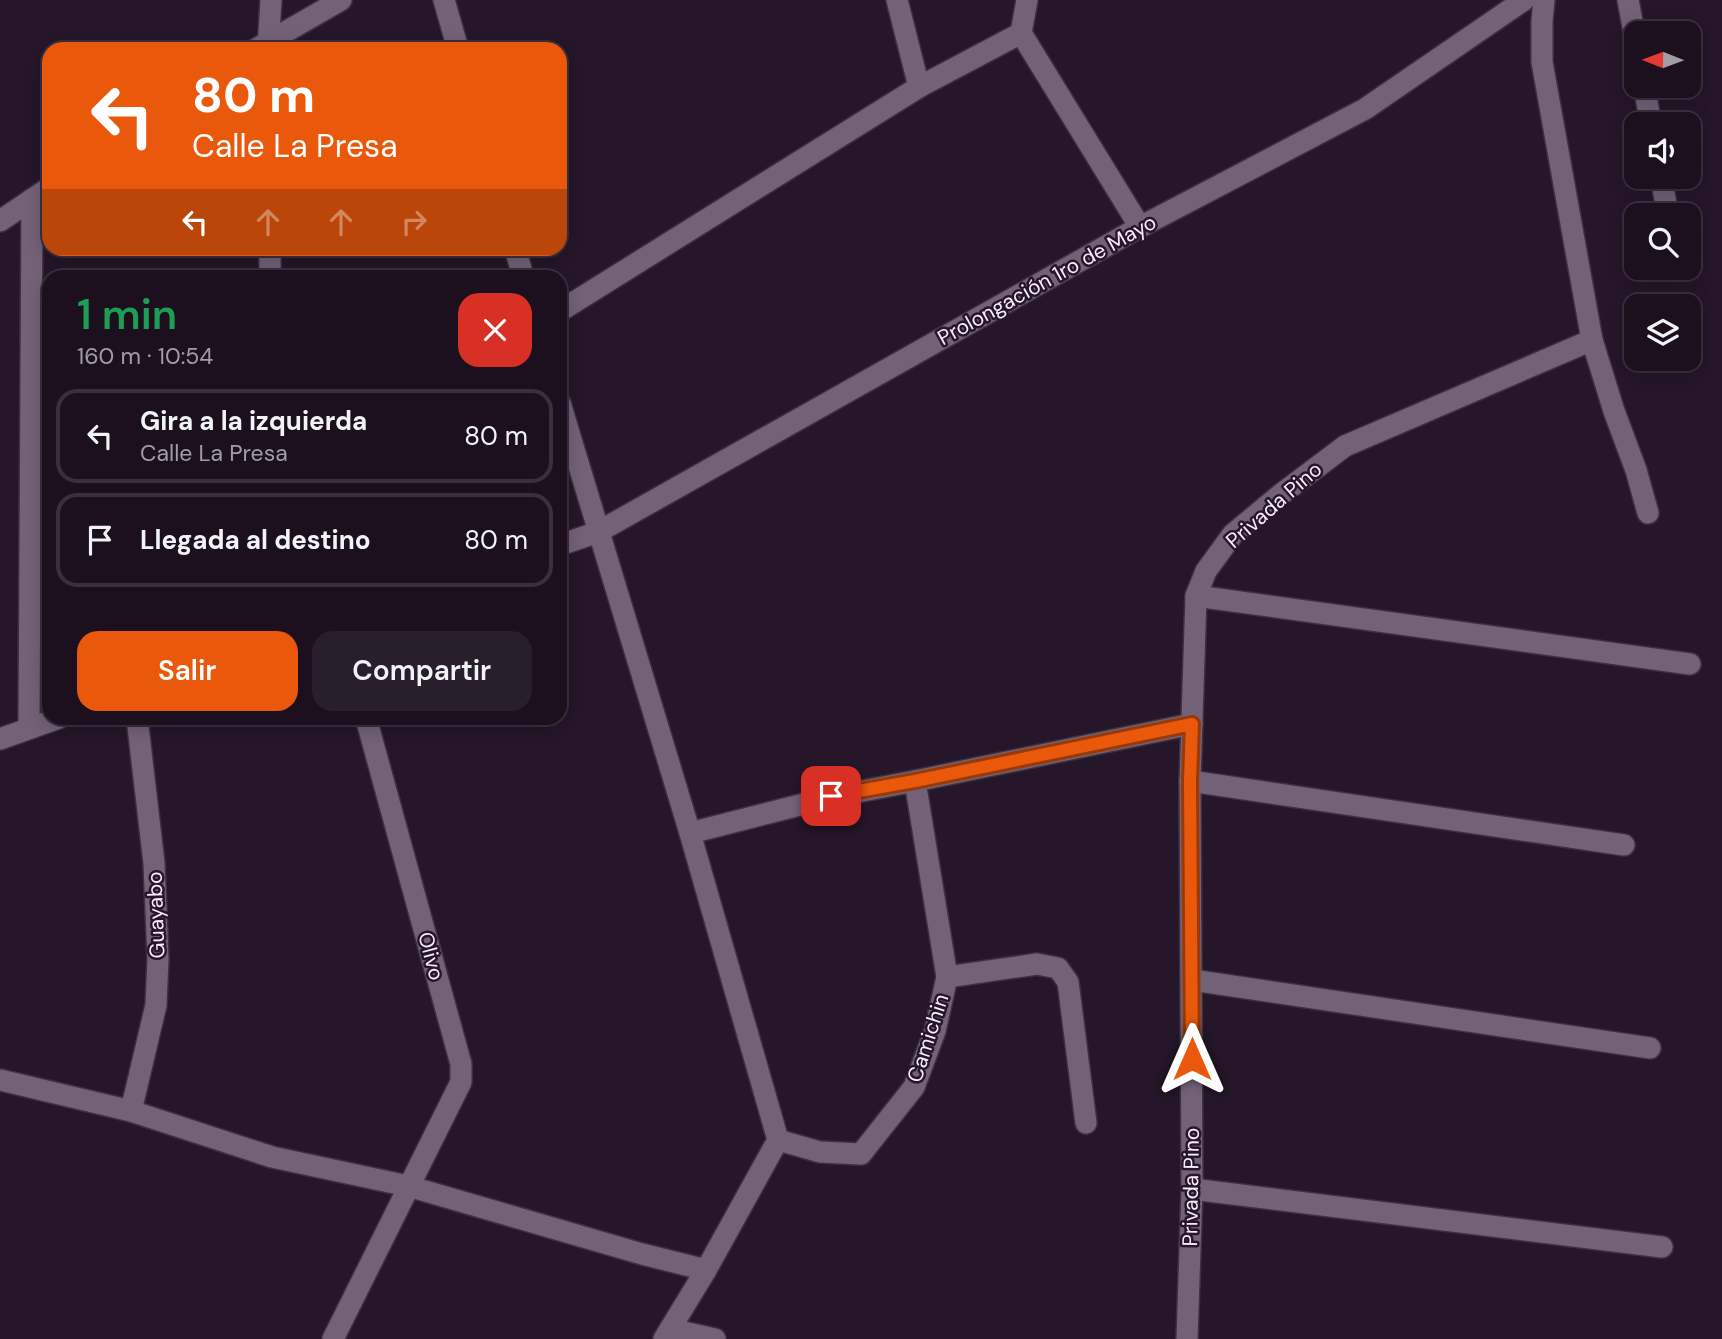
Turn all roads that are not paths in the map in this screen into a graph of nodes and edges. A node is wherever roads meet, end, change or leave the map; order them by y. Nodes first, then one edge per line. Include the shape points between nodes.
1 (271, 0) edge
2 (341, 0) edge
3 (444, 0) edge
4 (897, 0) edge
5 (1027, 0) edge
6 (1524, 0) edge
7 (1544, 0) edge
8 (1628, 0) edge
9 (1632, 21) edge
10 (1021, 33) junction
11 (265, 42) edge
12 (271, 42) edge
13 (456, 42) edge
14 (919, 87) junction
15 (41, 194) edge
16 (0, 221) edge
17 (1140, 228) junction
18 (567, 307) edge
19 (1592, 340) junction
20 (567, 427) edge
21 (1648, 513) dead end
22 (598, 532) junction
23 (567, 543) edge
24 (1196, 596) junction
25 (1689, 664) dead end
26 (42, 723) edge
27 (1192, 724) junction
28 (138, 725) edge
29 (368, 725) edge
30 (29, 727) junction
31 (0, 739) edge
32 (915, 781) junction
33 (1190, 781) junction
34 (690, 832) junction
35 (1624, 845) dead end
36 (947, 977) junction
37 (1192, 980) junction
38 (1650, 1048) dead end
39 (0, 1080) edge
40 (131, 1111) junction
41 (1086, 1123) dead end
42 (778, 1140) junction
43 (408, 1186) junction
44 (1192, 1189) junction
45 (1662, 1247) dead end
46 (706, 1270) junction
47 (667, 1334) edge
48 (333, 1339) edge
49 (715, 1339) edge
50 (1187, 1339) edge

1 - 11 street
2 - 12 street
3 - 13 street
4 - 14 street
5 - 10 street
6 - 17 street, Prolongación 1ro de Mayo via 1365,109
7 - 19 street via 1542,62
8 - 9 street
10 - 14 street
10 - 17 street
14 - 18 street
15 - 16 street
15 - 30 street
17 - 22 street, Prolongación 1ro de Mayo
19 - 21 street
19 - 24 street, Privada Pino via 1345,446 1233,534 1206,571
20 - 22 street
22 - 23 street, Prolongación 1ro de Mayo
22 - 34 street
24 - 25 street
24 - 27 street, Privada Pino
26 - 30 street
27 - 32 street
27 - 33 street, Privada Pino
28 - 40 street, Guayabo via 158,959 156,1005
29 - 43 street, Olivo via 461,1064 461,1082
30 - 31 street
32 - 34 street via 831,796
32 - 36 street, Camichin
33 - 35 street
33 - 37 street, Privada Pino
34 - 42 street
36 - 41 street via 1037,964 1058,968 1068,982
36 - 42 street, Camichin via 935,1031 914,1087 861,1154 820,1152
37 - 38 street
37 - 44 street, Privada Pino
39 - 40 street
40 - 43 street via 272,1157
42 - 46 street
43 - 46 street
43 - 48 street, Olivo
44 - 45 street
44 - 50 street, Privada Pino
46 - 47 street
47 - 49 street

